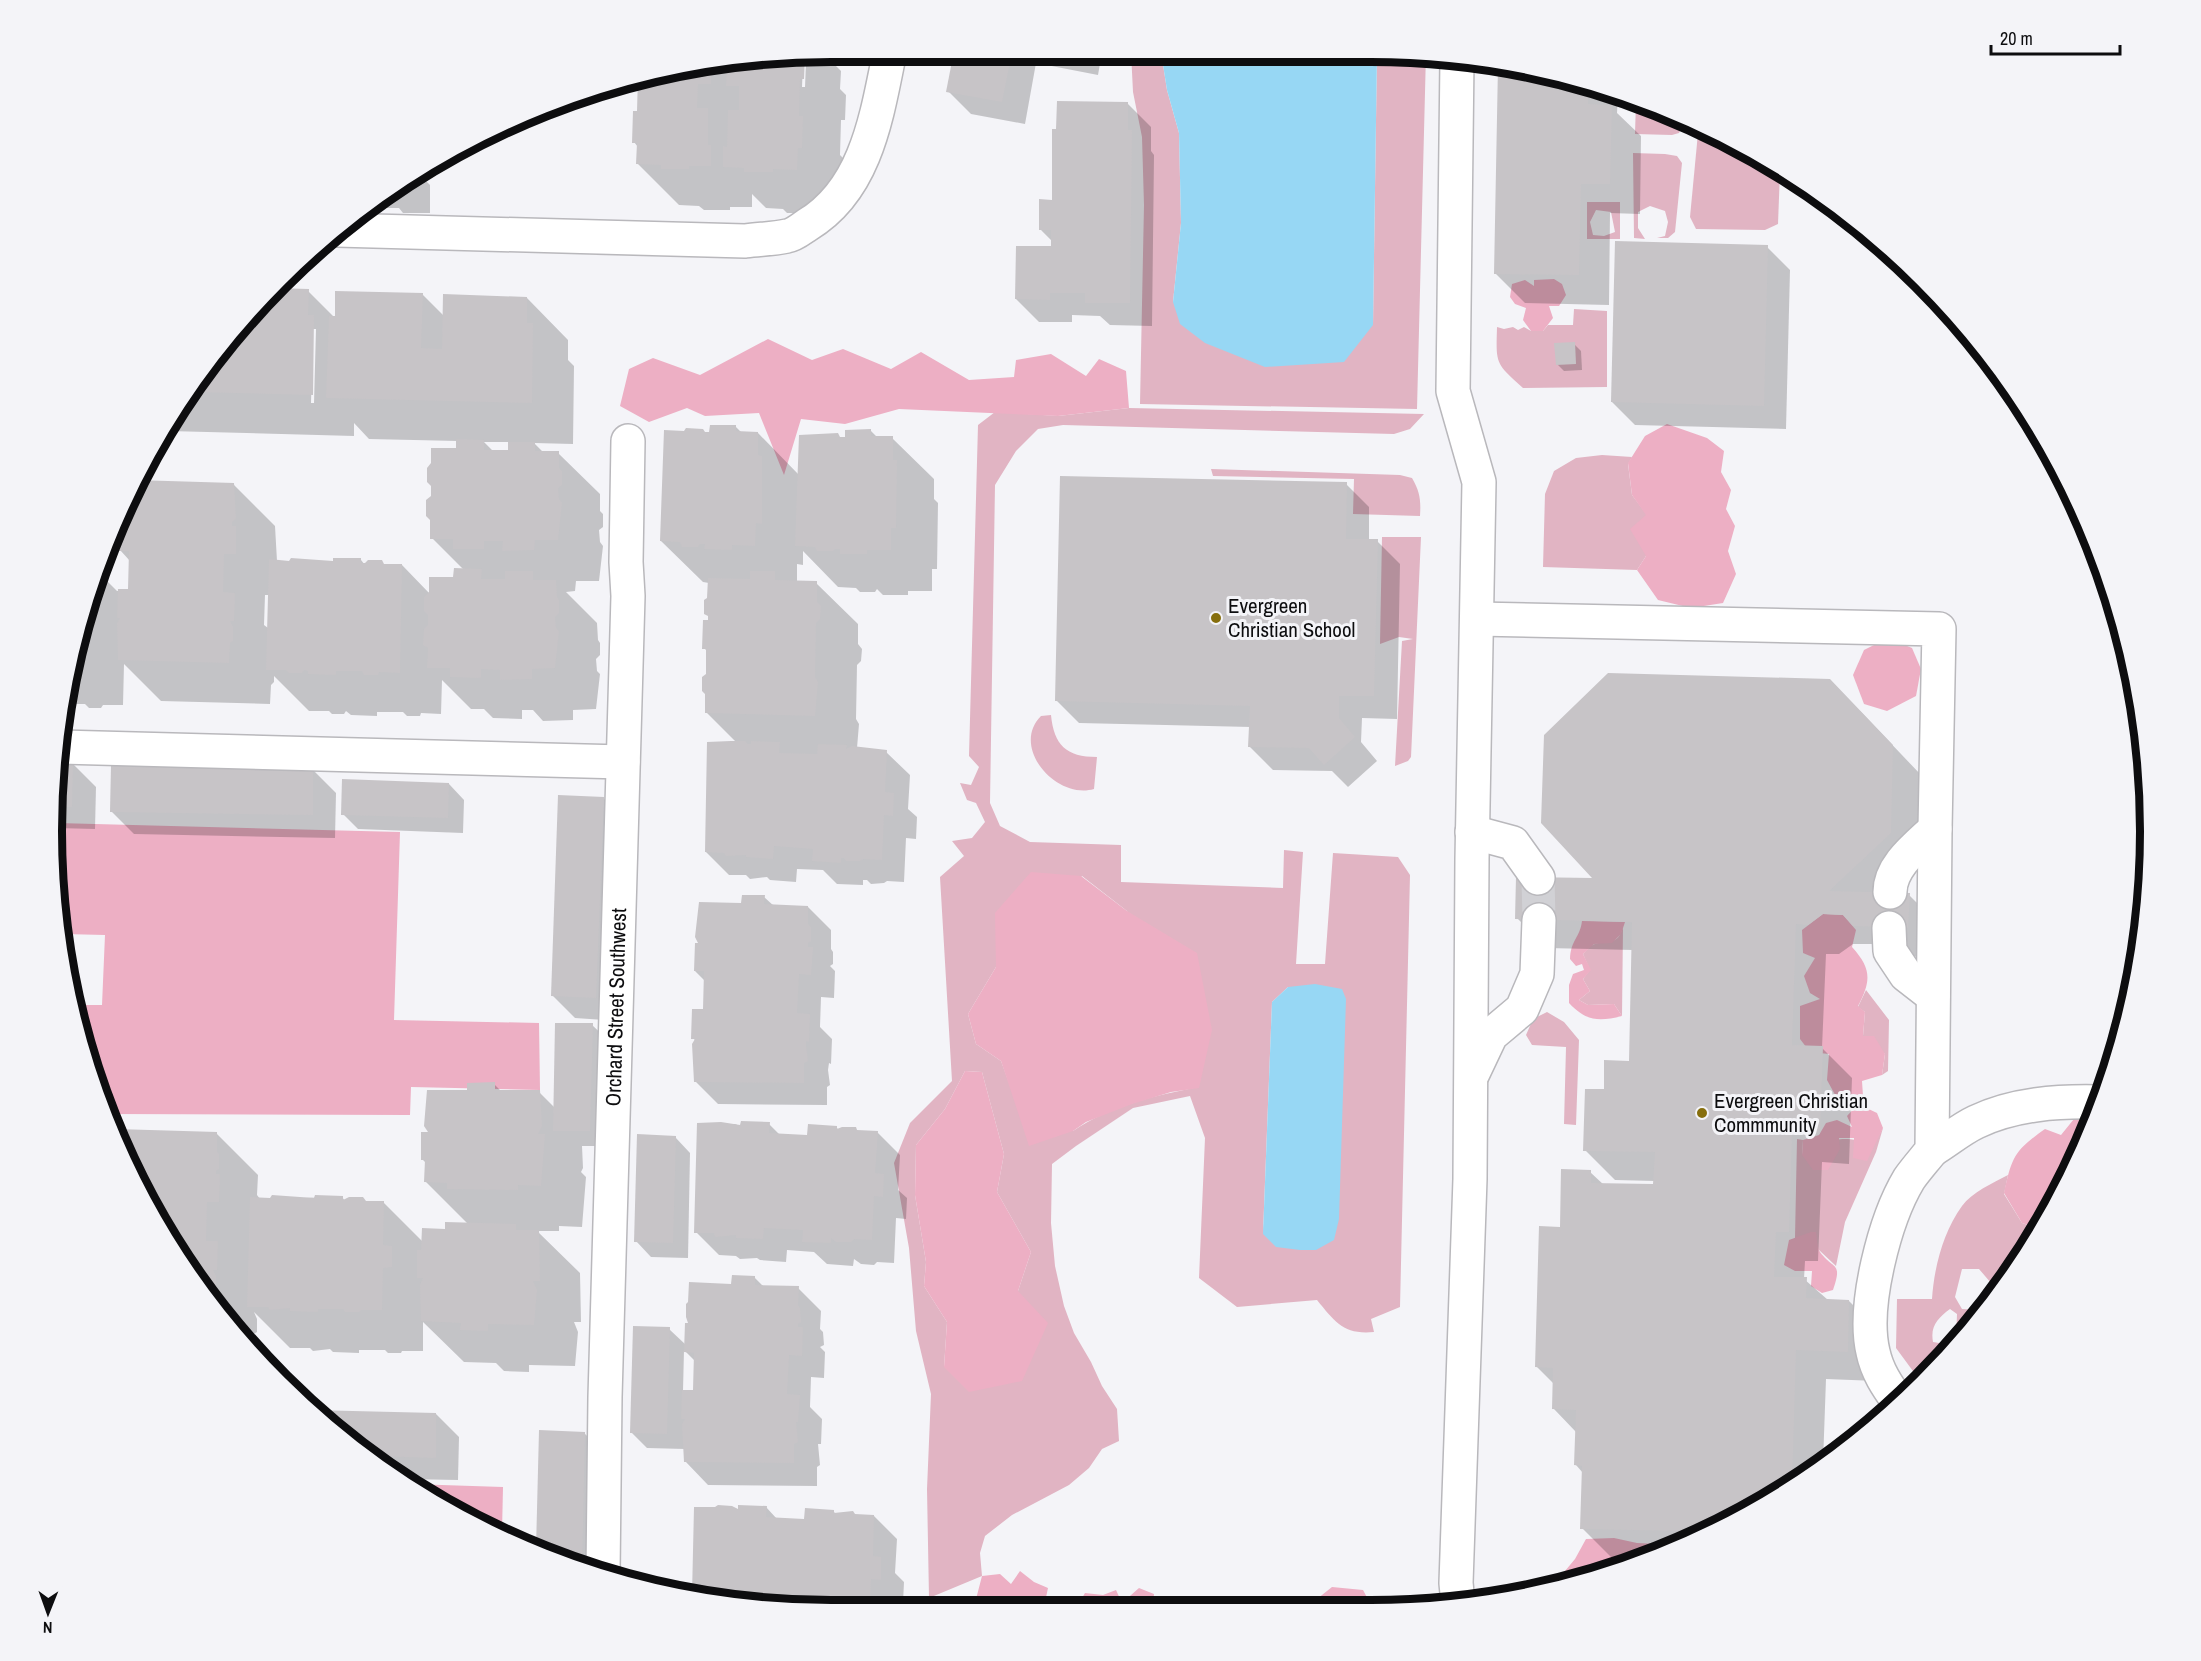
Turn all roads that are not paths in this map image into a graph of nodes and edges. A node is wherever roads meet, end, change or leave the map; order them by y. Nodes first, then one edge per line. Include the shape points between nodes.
1 (888, 62) edge
2 (1457, 67) edge
3 (349, 230) edge
4 (628, 441) dead end
5 (1477, 619) junction
6 (66, 747) edge
7 (623, 762) junction
8 (1935, 829) junction
9 (1472, 832) junction
10 (1538, 878) tunnel mouth
11 (1890, 892) dead end
12 (1539, 920) tunnel mouth
13 (1889, 928) dead end
14 (1933, 996) junction
15 (1471, 1077) junction
16 (2090, 1102) edge
17 (1932, 1150) junction
18 (1893, 1394) edge
19 (603, 1565) edge
20 (1457, 1594) edge

1 - 3 street via 876,117 850,183 824,214 789,236 745,241
2 - 5 street via 1453,391 1479,482
4 - 7 street, Orchard Street Southwest
5 - 8 street via 1939,629
5 - 9 street
6 - 7 street
7 - 19 street, Orchard Street Southwest
8 - 11 street via 1909,853 1890,880
8 - 14 street
9 - 10 street via 1513,843
9 - 15 street
12 - 15 street via 1537,974 1522,1009 1491,1035
13 - 14 street via 1890,951 1906,975
14 - 17 street
15 - 20 street
16 - 17 street via 2019,1107 1975,1123
17 - 18 street via 1910,1179 1888,1226 1870,1304 1873,1352 1883,1381

